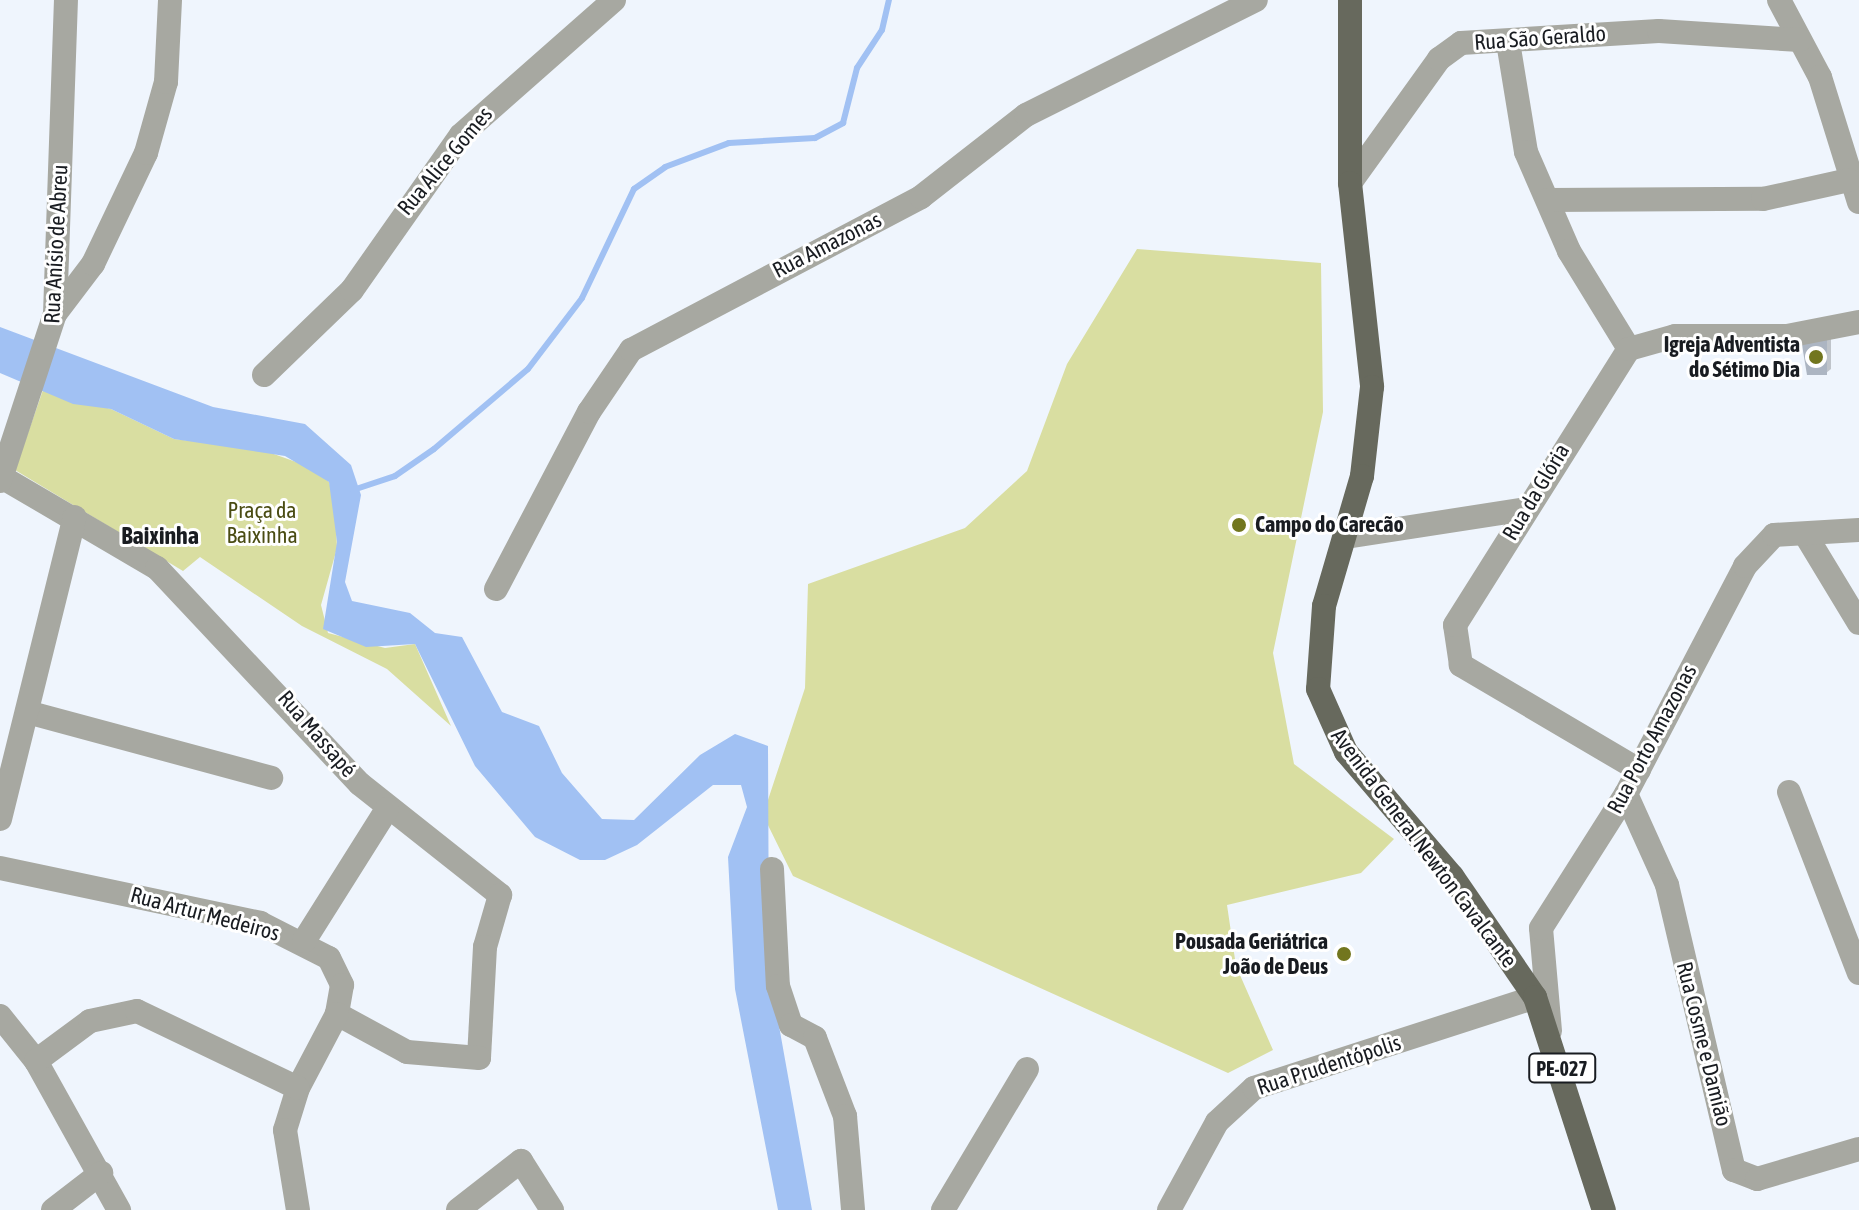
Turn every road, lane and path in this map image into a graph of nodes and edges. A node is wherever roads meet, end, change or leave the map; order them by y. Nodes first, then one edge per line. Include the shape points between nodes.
1 (66, 0) edge
2 (170, 0) edge
3 (614, 0) edge
4 (1256, 0) edge
5 (1350, 0) edge
6 (1787, 3) edge
7 (1800, 40) junction
8 (1508, 42) junction
9 (1350, 183) junction
10 (1854, 191) edge
11 (1548, 200) junction
12 (53, 322) junction
13 (1859, 322) edge
14 (1629, 349) junction
15 (264, 375) dead end
16 (1, 478) edge
17 (1526, 509) junction
18 (75, 517) junction
19 (1859, 530) edge
20 (1805, 534) junction
21 (1346, 537) junction
22 (496, 589) dead end
23 (1859, 623) edge
24 (27, 712) junction
25 (1639, 770) junction
26 (271, 778) dead end
27 (1789, 792) dead end
28 (1626, 794) junction
29 (387, 809) junction
30 (0, 819) edge
31 (0, 868) edge
32 (772, 869) dead end
33 (304, 941) junction
34 (1859, 973) edge
35 (1535, 997) junction
36 (337, 1014) junction
37 (0, 1016) edge
38 (1550, 1031) junction
39 (36, 1061) junction
40 (1027, 1069) dead end
41 (298, 1088) junction
42 (1859, 1149) edge
43 (101, 1173) junction
44 (1174, 1206) edge
45 (53, 1210) edge
46 (119, 1210) edge
47 (298, 1210) edge
48 (458, 1210) edge
49 (552, 1210) edge
50 (853, 1210) edge
51 (943, 1210) edge
52 (1604, 1210) edge

1 - 12 street, Rua Anísio de Abreu
2 - 12 street via 166,82 146,153 93,264
3 - 15 street, Rua Alice Gomes via 461,135 352,290
4 - 22 street, Rua Amazonas via 1026,115 921,197 631,350 589,412
5 - 9 main road, Avenida General Newton Cavalcante / PE-027
6 - 7 street
7 - 8 street, Rua São Geraldo via 1659,31
7 - 10 street via 1820,77
8 - 9 street, Rua São Geraldo via 1475,40 1449,50
8 - 11 street via 1521,130
9 - 21 main road, Avenida General Newton Cavalcante / PE-027 via 1372,387 1362,476
10 - 11 street via 1763,199
11 - 14 street
12 - 16 street, Rua Anísio de Abreu
13 - 14 street via 1787,336 1675,336
14 - 17 street, Rua da Glória
16 - 18 street, Rua Massapé
17 - 21 street
17 - 25 street, Rua da Glória via 1455,625 1454,650 1461,665
18 - 24 street
18 - 29 street, Rua Massapé via 190,596
19 - 20 street, Rua Porto Amazonas
20 - 23 street
20 - 25 street, Rua Porto Amazonas via 1774,535 1745,566
21 - 35 main road, Avenida General Newton Cavalcante / PE-027 via 1316,652 1328,721 1470,900
24 - 26 street
24 - 30 street
25 - 28 street, Rua Porto Amazonas
27 - 34 street
28 - 38 street, Rua Porto Amazonas via 1541,928
28 - 42 street, Rua Cosme e Damião via 1667,885 1734,1170 1757,1179
29 - 33 street
29 - 36 street, Rua Massapé via 500,895 485,947 479,1058 407,1052
31 - 33 street, Rua Artur Medeiros via 225,914
32 - 50 street via 778,986 791,1025 815,1038 845,1116
33 - 36 street, Rua Artur Medeiros via 339,970
35 - 38 main road, Avenida General Newton Cavalcante / PE-027
35 - 44 street, Rua Prudentópolis via 1254,1088 1217,1122
36 - 41 street, Rua Artur Medeiros
37 - 39 street
38 - 52 main road, Avenida General Newton Cavalcante / PE-027
39 - 41 street via 90,1021 137,1011
39 - 43 street
40 - 51 street
41 - 47 street, Rua Artur Medeiros via 285,1130
43 - 45 street
43 - 46 street
48 - 49 street via 521,1161

